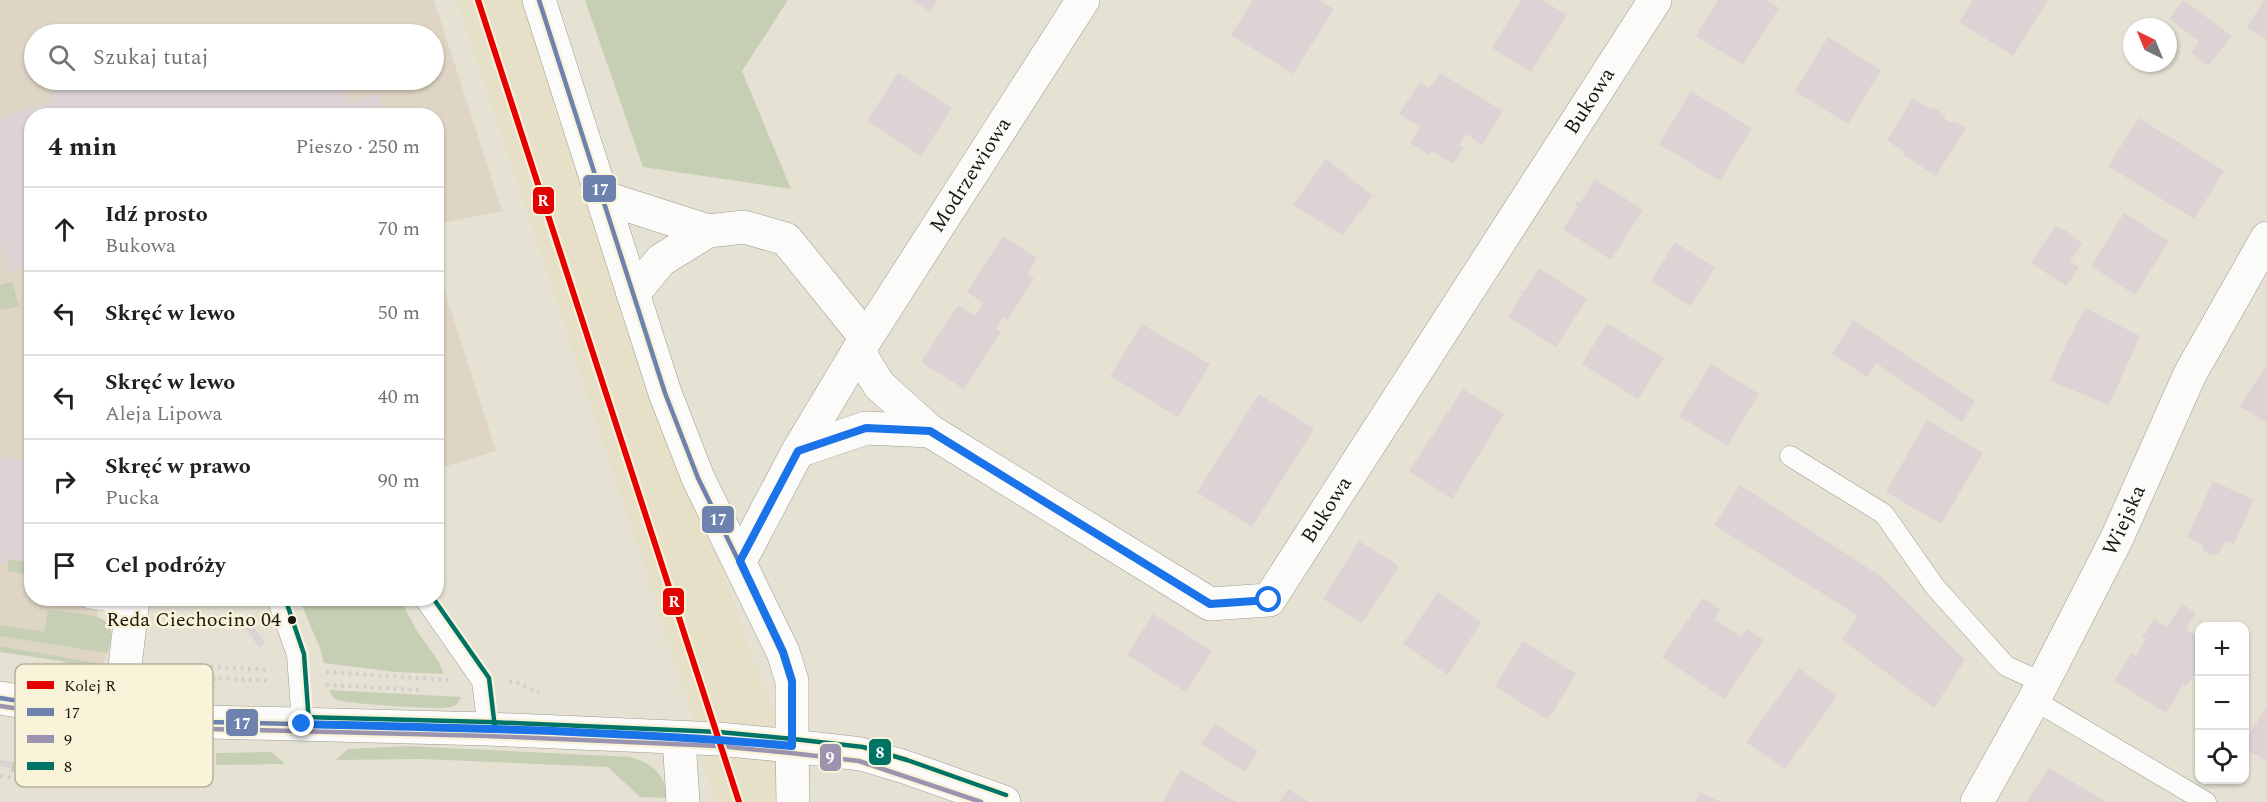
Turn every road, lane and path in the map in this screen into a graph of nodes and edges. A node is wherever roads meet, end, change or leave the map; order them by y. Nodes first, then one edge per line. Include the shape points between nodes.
1 (539, 0) edge
2 (1083, 0) edge
3 (1655, 0) edge
4 (602, 197) junction
5 (708, 231) junction
6 (2267, 238) edge
7 (633, 294) junction
8 (862, 344) junction
9 (930, 431) junction
10 (798, 451) junction
11 (1790, 456) dead end
12 (740, 561) junction
13 (133, 606) edge
14 (280, 606) edge
15 (430, 606) edge
16 (125, 664) edge
17 (2038, 692) junction
18 (0, 698) edge
19 (15, 700) edge
20 (213, 722) edge
21 (302, 724) junction
22 (488, 729) junction
23 (679, 738) junction
24 (792, 746) junction
25 (683, 802) edge
26 (793, 802) edge
27 (1004, 802) edge
28 (1977, 802) edge
29 (2206, 802) edge

1 - 4 street
2 - 8 street, Modrzewiowa
3 - 9 street, Bukowa via 1269,600 1210,604
4 - 5 street
4 - 7 street
5 - 7 street via 661,260
5 - 8 street, Bukowa via 744,227 786,239
6 - 17 street, Wiejska via 2190,374 2117,538
7 - 12 street via 694,467
8 - 9 street, Bukowa via 879,385
8 - 10 street, Modrzewiowa
9 - 10 street via 866,428
10 - 12 street, Modrzewiowa
11 - 17 lane via 1884,514 1935,587 2006,666
12 - 24 street via 783,652 792,681
13 - 16 street
14 - 21 lane via 297,656
15 - 22 lane via 482,681
17 - 28 street, Wiejska
17 - 29 lane
18 - 19 street
20 - 21 street
21 - 22 street
22 - 23 street
23 - 24 street
23 - 25 street
24 - 26 street
24 - 27 street via 861,754

